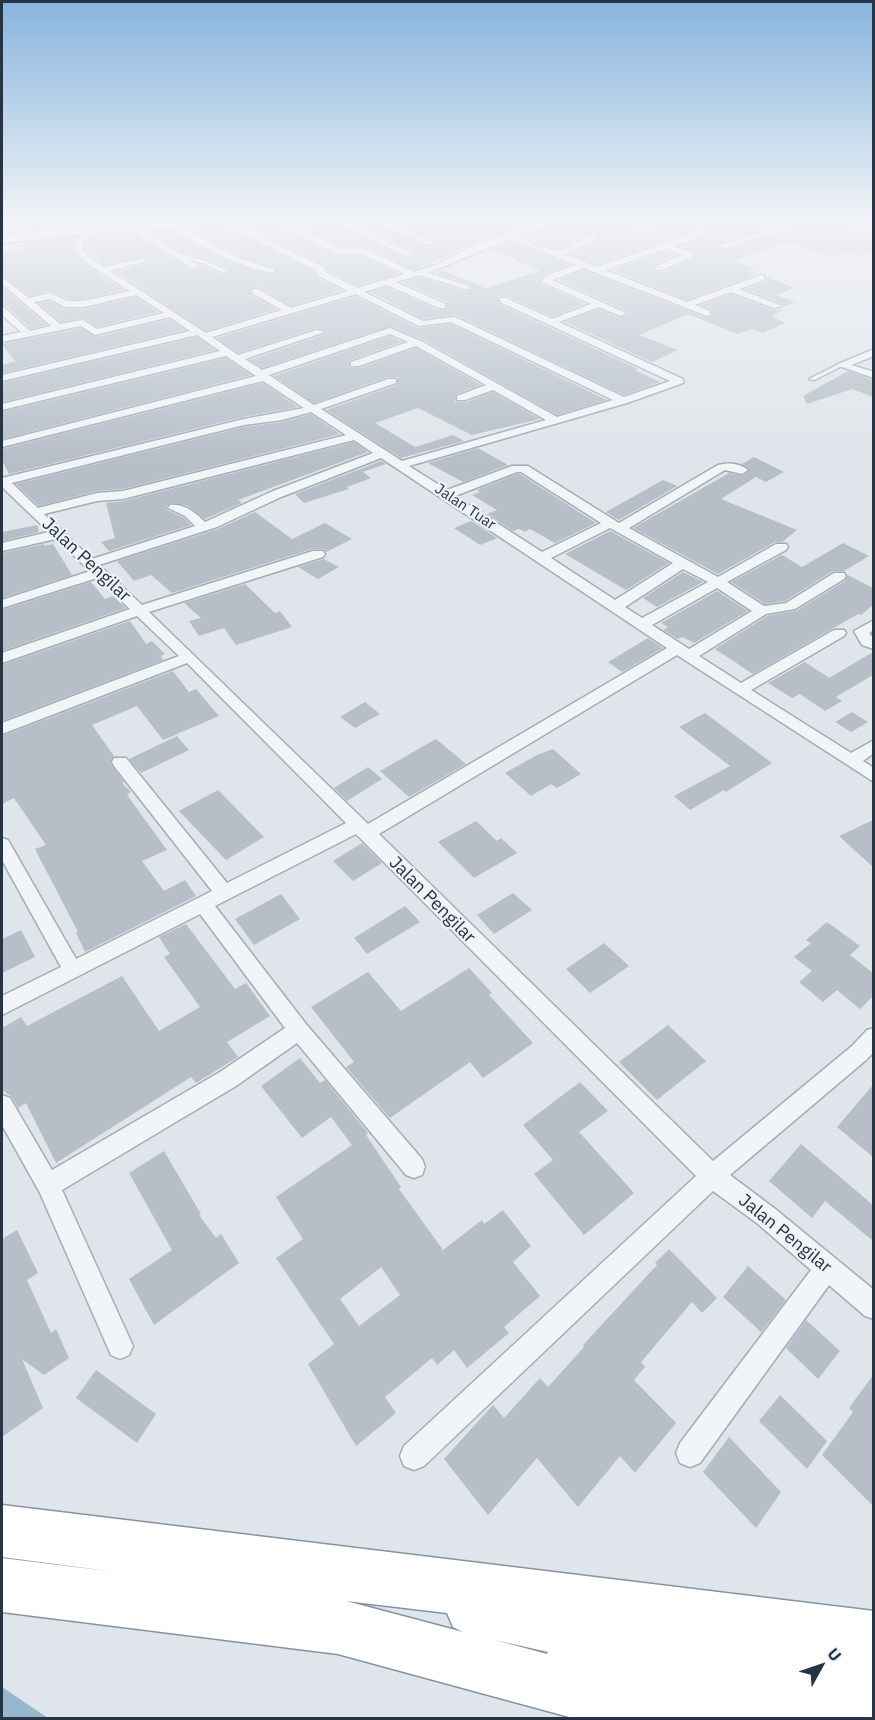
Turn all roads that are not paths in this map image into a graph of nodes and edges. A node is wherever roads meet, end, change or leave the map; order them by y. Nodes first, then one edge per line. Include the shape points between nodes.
1 (31, 300) edge
2 (58, 300) edge
3 (103, 300) edge
4 (151, 300) edge
5 (272, 300) edge
6 (323, 300) edge
7 (374, 300) edge
8 (429, 300) edge
9 (503, 300) dead end
10 (589, 300) edge
11 (675, 300) edge
12 (700, 300) edge
13 (761, 300) edge
14 (27, 301) joint
15 (91, 303) junction
16 (598, 304) junction
17 (687, 305) junction
18 (442, 306) dead end
19 (777, 306) dead end
20 (2, 310) edge
21 (289, 310) junction
22 (75, 311) dead end
23 (621, 313) dead end
24 (707, 313) dead end
25 (172, 314) junction
26 (552, 322) junction
27 (58, 327) junction
28 (320, 332) dead end
29 (28, 334) junction
30 (202, 334) junction
31 (2, 339) edge
32 (415, 343) junction
33 (873, 352) edge
34 (234, 355) junction
35 (355, 364) dead end
36 (841, 365) junction
37 (873, 375) edge
38 (263, 376) junction
39 (2, 378) edge
40 (813, 379) dead end
41 (392, 381) dead end
42 (493, 386) junction
43 (461, 398) dead end
44 (624, 401) junction
45 (2, 407) edge
46 (312, 408) junction
47 (555, 420) junction
48 (356, 436) junction
49 (2, 444) edge
50 (383, 453) junction
51 (403, 464) junction
52 (742, 470) dead end
53 (2, 482) edge
54 (446, 495) junction
55 (174, 508) dead end
56 (35, 512) junction
57 (615, 525) junction
58 (203, 527) junction
59 (59, 534) junction
60 (2, 547) edge
61 (781, 547) dead end
62 (318, 555) dead end
63 (542, 557) junction
64 (683, 563) junction
65 (94, 568) junction
66 (839, 576) dead end
67 (719, 583) junction
68 (2, 604) edge
69 (616, 606) junction
70 (140, 610) junction
71 (762, 611) junction
72 (643, 624) junction
73 (873, 624) edge
74 (839, 633) dead end
75 (873, 645) edge
76 (683, 652) junction
77 (189, 657) junction
78 (2, 658) edge
79 (740, 690) junction
80 (2, 729) edge
81 (873, 745) edge
82 (851, 761) junction
83 (120, 762) dead end
84 (873, 776) edge
85 (361, 830) junction
86 (2, 845) edge
87 (224, 892) junction
88 (203, 904) junction
89 (72, 969) junction
90 (2, 1006) edge
91 (299, 1030) junction
92 (869, 1051) edge
93 (2, 1105) edge
94 (414, 1167) dead end
95 (712, 1176) junction
96 (48, 1185) junction
97 (827, 1268) junction
98 (873, 1307) edge
99 (120, 1346) dead end
100 (690, 1453) dead end
101 (414, 1456) dead end
102 (2, 1531) edge
103 (238, 1559) junction
104 (2, 1585) edge
105 (338, 1626) junction
106 (873, 1639) edge
107 (873, 1692) edge
108 (676, 1719) edge
109 (835, 1719) edge

1 - 14 street
2 - 15 street via 65,304
3 - 15 street
4 - 25 street, Jalan Tuar
5 - 21 street
6 - 21 street
7 - 44 street via 425,325 452,319
8 - 18 street
9 - 26 street
10 - 16 street
11 - 17 street
12 - 17 street
13 - 19 street
14 - 27 street
15 - 22 street
16 - 23 street
16 - 26 street
17 - 24 street
20 - 29 street
21 - 30 street
25 - 27 street via 95,332 81,322
25 - 30 street, Jalan Tuar
26 - 44 street via 679,381
27 - 29 street
28 - 34 street
29 - 31 street
30 - 34 street, Jalan Tuar
30 - 39 street
32 - 35 street
32 - 38 street via 388,331
32 - 42 street
33 - 36 street
34 - 38 street, Jalan Tuar
34 - 45 street
36 - 37 street
36 - 40 lane
38 - 46 street, Jalan Tuar
38 - 49 street
41 - 46 street
42 - 43 street
42 - 47 street
44 - 47 street
46 - 48 street, Jalan Tuar
46 - 53 street
47 - 51 street
48 - 50 street, Jalan Tuar
48 - 56 street via 123,495
50 - 51 street, Jalan Tuar
50 - 58 street
51 - 54 street, Jalan Tuar
52 - 57 street via 722,467
53 - 56 street, Jalan Pengilar
54 - 57 street via 524,468
54 - 63 street, Jalan Tuar
55 - 58 street via 189,513
56 - 59 street, Jalan Pengilar
57 - 63 street
57 - 64 street
58 - 65 street
59 - 60 street
59 - 65 street, Jalan Pengilar
61 - 67 street
62 - 70 street
63 - 69 street, Jalan Tuar
64 - 67 street
64 - 69 street
65 - 68 street
65 - 70 street, Jalan Pengilar
66 - 71 street via 790,606
67 - 71 street
67 - 72 street
69 - 72 street, Jalan Tuar
70 - 77 street, Jalan Pengilar
70 - 78 street
71 - 76 street
72 - 76 street, Jalan Tuar
73 - 75 street via 861,631
74 - 79 street
76 - 79 street, Jalan Tuar
76 - 85 street
77 - 80 street
77 - 85 street, Jalan Pengilar
79 - 82 street, Jalan Tuar
81 - 82 street
82 - 84 street, Jalan Tuar
83 - 87 street
85 - 87 street
85 - 95 street, Jalan Pengilar
86 - 89 street
87 - 88 street
88 - 89 street
88 - 91 street
89 - 90 street
91 - 94 street
91 - 96 street via 228,1079
92 - 95 street
93 - 96 street
95 - 97 street, Jalan Pengilar
95 - 101 street
96 - 99 street
97 - 98 street, Jalan Pengilar
97 - 100 street
102 - 103 highway
103 - 106 highway
103 - 107 highway
104 - 105 highway
105 - 108 highway
105 - 109 highway

